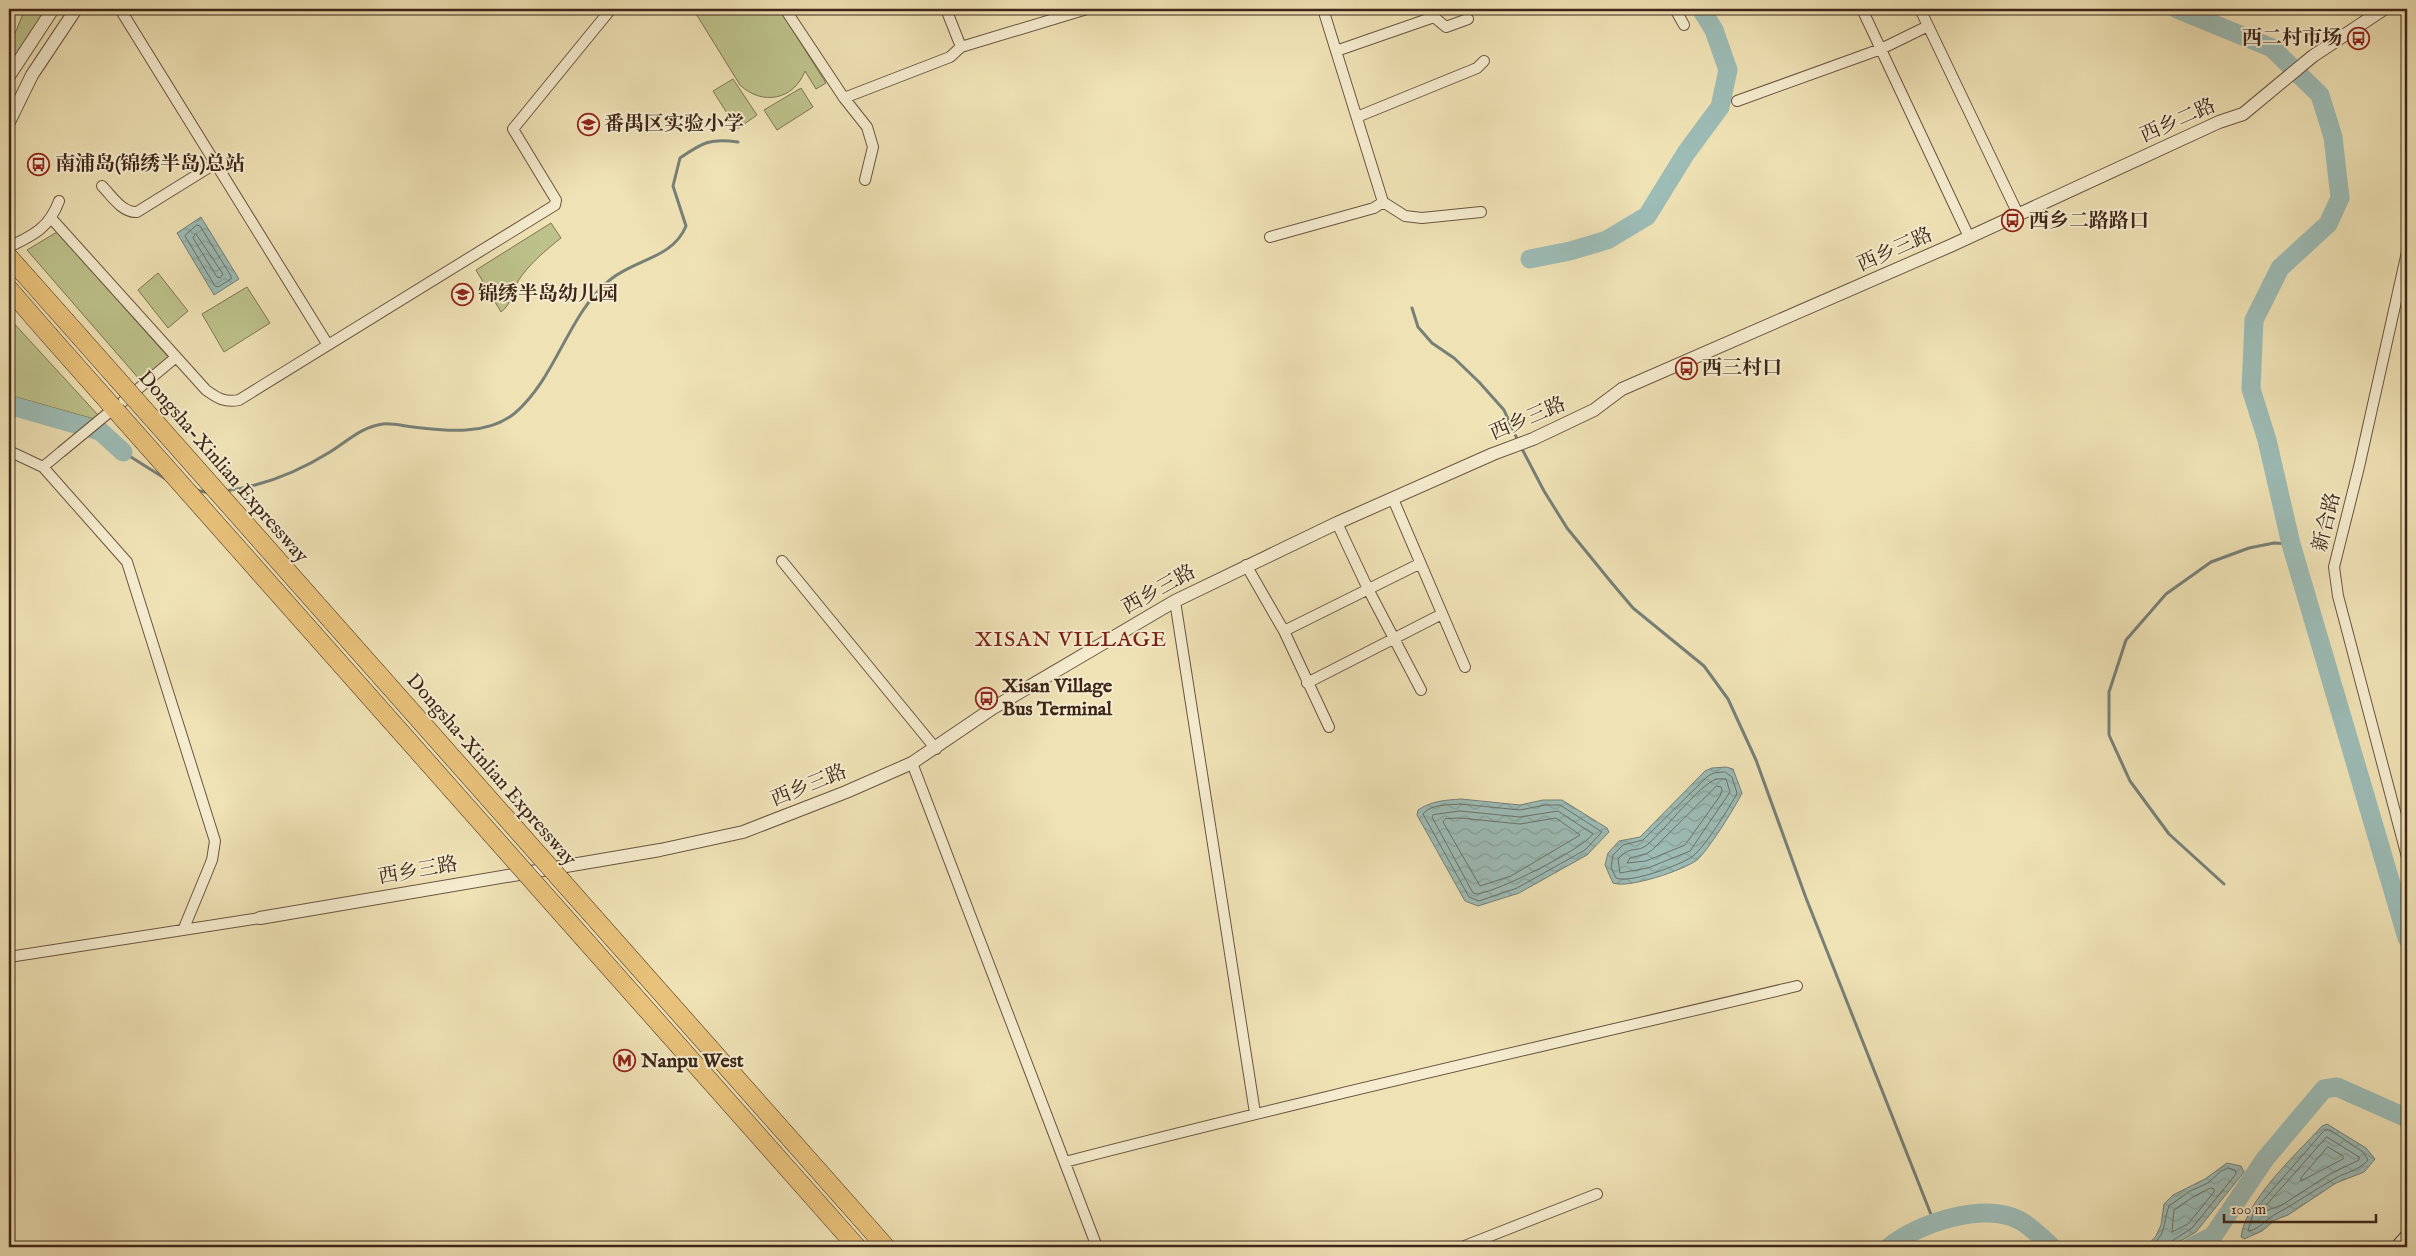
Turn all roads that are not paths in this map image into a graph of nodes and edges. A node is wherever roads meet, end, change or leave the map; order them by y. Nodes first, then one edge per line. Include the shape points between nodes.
1 (53, 9) edge
2 (76, 9) edge
3 (120, 9) edge
4 (611, 9) edge
5 (785, 9) edge
6 (946, 9) edge
7 (1087, 9) edge
8 (1323, 9) edge
9 (1675, 9) edge
10 (1862, 9) edge
11 (1920, 9) edge
12 (2384, 9) edge
13 (1468, 19) dead end
14 (1684, 25) dead end
15 (1928, 26) junction
16 (961, 47) junction
17 (1881, 49) junction
18 (1336, 51) junction
19 (1484, 61) dead end
20 (9, 76) edge
21 (844, 98) junction
22 (1737, 101) dead end
23 (1357, 117) junction
24 (9, 122) edge
25 (216, 162) junction
26 (865, 180) dead end
27 (102, 186) dead end
28 (59, 201) dead end
29 (1384, 202) junction
30 (1481, 212) dead end
31 (2018, 214) junction
32 (52, 218) junction
33 (1270, 237) dead end
34 (1969, 237) junction
35 (9, 247) edge
36 (2407, 252) edge
37 (9, 257) edge
38 (9, 289) edge
39 (328, 345) junction
40 (175, 358) junction
41 (9, 451) edge
42 (43, 467) junction
43 (1393, 499) junction
44 (1337, 522) junction
45 (782, 561) dead end
46 (1419, 564) junction
47 (1246, 565) junction
48 (1368, 589) junction
49 (1175, 601) junction
50 (1442, 614) junction
51 (1284, 631) junction
52 (1394, 639) junction
53 (1466, 667) dead end
54 (1308, 684) junction
55 (1421, 690) dead end
56 (1329, 727) dead end
57 (936, 749) junction
58 (912, 763) junction
59 (2407, 857) edge
60 (260, 918) joint
61 (184, 928) junction
62 (9, 957) edge
63 (1797, 986) dead end
64 (1255, 1113) junction
65 (1065, 1162) junction
66 (1597, 1194) dead end
67 (2407, 1237) edge
68 (857, 1247) edge
69 (886, 1247) edge
70 (1097, 1247) edge
71 (1462, 1247) edge
72 (2398, 1247) edge

1 - 20 street
2 - 24 street via 32,75
3 - 25 street
4 - 39 street via 513,129 556,200 555,205
5 - 21 street
6 - 16 street
7 - 16 street
8 - 18 street
9 - 14 street
10 - 17 street
11 - 15 street
12 - 31 street, 西乡二路 via 2313,56 2243,114
13 - 18 street via 1446,27 1434,17
15 - 17 street
15 - 31 street
16 - 21 street via 950,57
17 - 22 street
17 - 34 street
18 - 23 street
19 - 23 street via 1477,68
21 - 26 street via 867,127 873,147
23 - 29 street
25 - 27 street via 136,212 118,204
25 - 39 street
28 - 32 street
29 - 30 street via 1405,216 1422,218
29 - 33 street via 1374,208
31 - 34 street, 西乡二路
32 - 35 street via 33,235
32 - 40 street
34 - 43 street, 西乡三路 via 1622,389 1594,410
36 - 59 street, 新合路 via 2334,567 2338,596
37 - 69 highway, Dongsha-Xinlian Expressway, bridge
38 - 68 highway, Dongsha-Xinlian Expressway, bridge
39 - 40 street via 239,400 230,402 206,390
40 - 42 street, bridge
41 - 42 street
42 - 61 street via 127,562 210,824 215,841 212,860
43 - 44 street, 西乡三路
43 - 46 street
44 - 47 street, 西乡三路
44 - 48 street
45 - 57 street
46 - 48 street
46 - 50 street
47 - 49 street, 西乡三路
47 - 51 street
48 - 51 street
48 - 52 street
49 - 57 street, 西乡三路 via 993,708
49 - 64 street
50 - 52 street
50 - 53 street
51 - 54 street
52 - 54 street
52 - 55 street
54 - 56 street
57 - 58 street, 西乡三路
58 - 60 street, 西乡三路 via 743,832 660,850
58 - 65 street
60 - 61 street
61 - 62 street
63 - 64 street
64 - 65 street
65 - 70 street
66 - 71 street
67 - 72 main road

